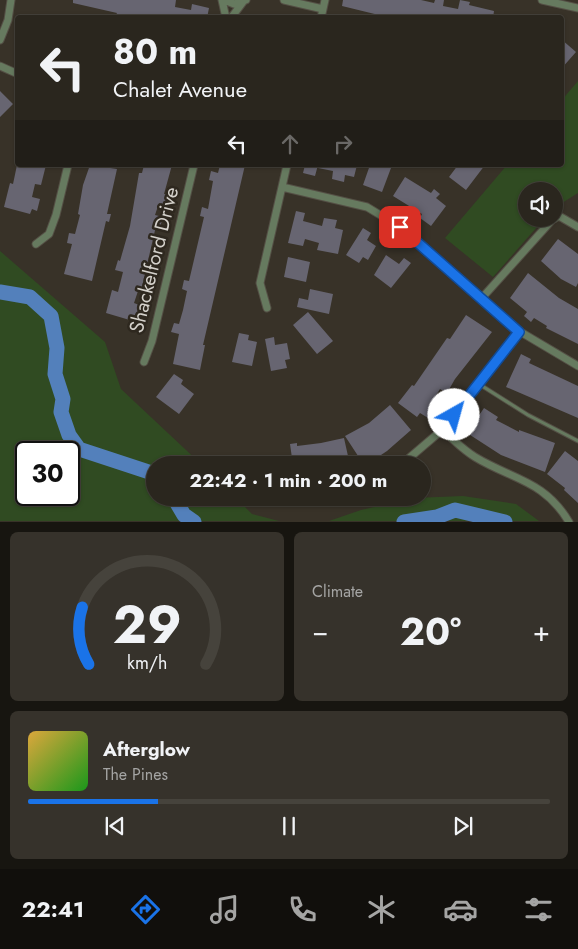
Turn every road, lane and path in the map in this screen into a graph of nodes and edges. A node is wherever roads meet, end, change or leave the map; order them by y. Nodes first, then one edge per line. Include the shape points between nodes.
1 (12, 0) edge
2 (223, 0) edge
3 (284, 0) edge
4 (325, 0) edge
5 (542, 0) edge
6 (246, 1) edge
7 (578, 8) edge
8 (323, 9) junction
9 (226, 15) edge
10 (234, 15) edge
11 (322, 15) edge
12 (0, 40) edge
13 (0, 66) edge
14 (15, 73) edge
15 (68, 167) edge
16 (194, 167) edge
17 (287, 167) edge
18 (282, 187) junction
19 (563, 221) edge
20 (547, 227) edge
21 (578, 227) edge
22 (36, 244) dead end
23 (481, 300) junction
24 (267, 308) dead end
25 (519, 332) junction
26 (144, 362) dead end
27 (578, 366) edge
28 (478, 384) junction
29 (442, 430) junction
30 (578, 441) edge
31 (412, 456) edge
32 (569, 522) edge

1 - 12 street
2 - 6 street via 234,4
2 - 9 street
3 - 8 street
4 - 8 street
5 - 7 street
6 - 10 street
8 - 11 street
13 - 14 street
15 - 22 street via 49,234
16 - 26 street, Shackelford Drive via 152,341
17 - 18 street
18 - 23 street via 367,207 400,227
18 - 24 street via 260,283
19 - 21 street
20 - 23 street
23 - 25 street
25 - 27 street
25 - 28 street
28 - 29 street
28 - 30 lane
29 - 31 street
29 - 32 street via 475,457 534,485 558,504

